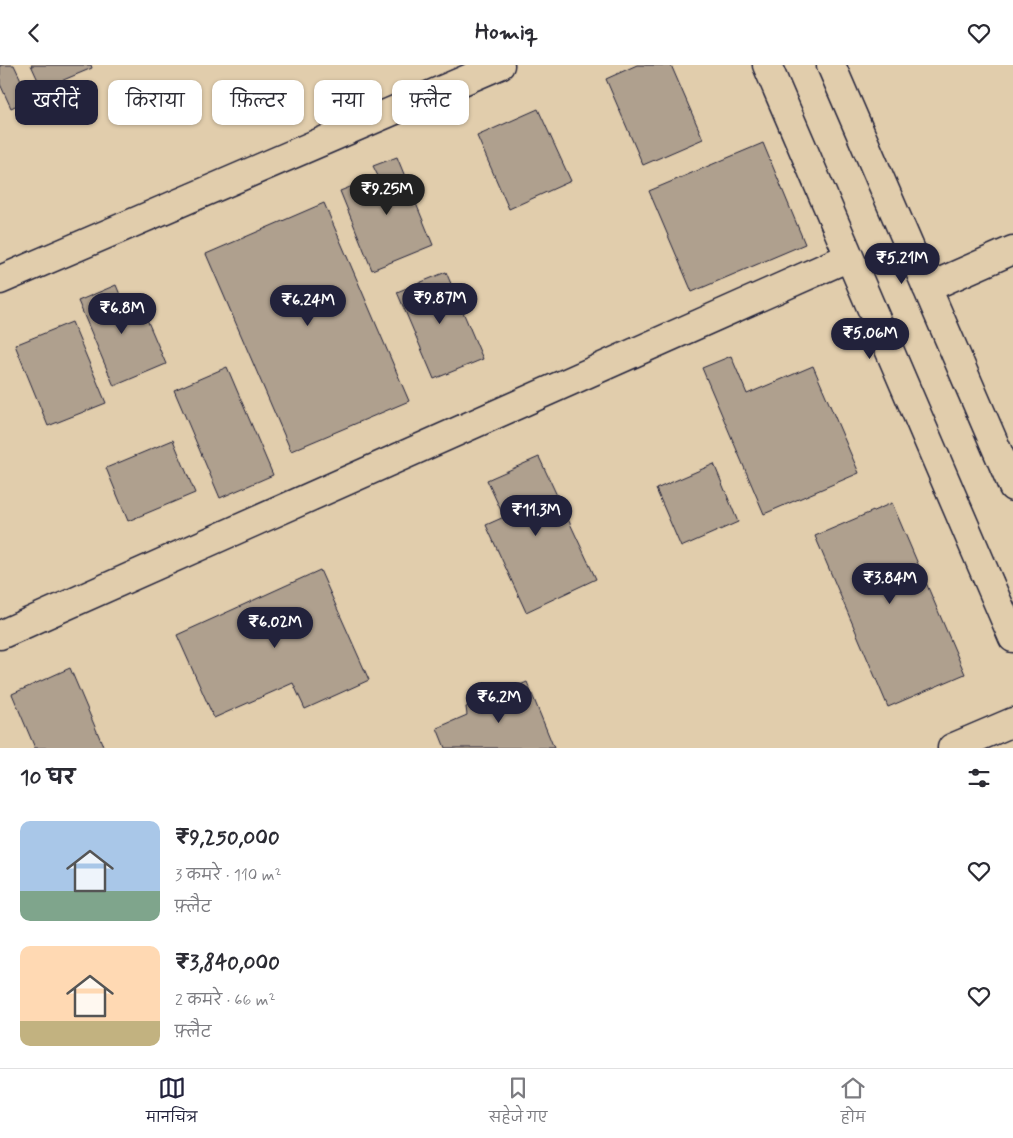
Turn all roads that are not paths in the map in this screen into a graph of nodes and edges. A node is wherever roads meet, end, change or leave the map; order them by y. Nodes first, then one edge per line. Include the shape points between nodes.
1 (500, 65) edge
2 (767, 65) edge
3 (831, 65) edge
4 (1013, 250) edge
5 (849, 257) junction
6 (0, 280) edge
7 (927, 288) junction
8 (1013, 487) edge
9 (0, 635) edge
10 (1013, 638) edge
11 (1013, 722) edge
12 (952, 748) edge

1 - 6 street
2 - 5 street
3 - 7 street
4 - 7 street
5 - 9 street
5 - 10 street
7 - 8 street
11 - 12 street

